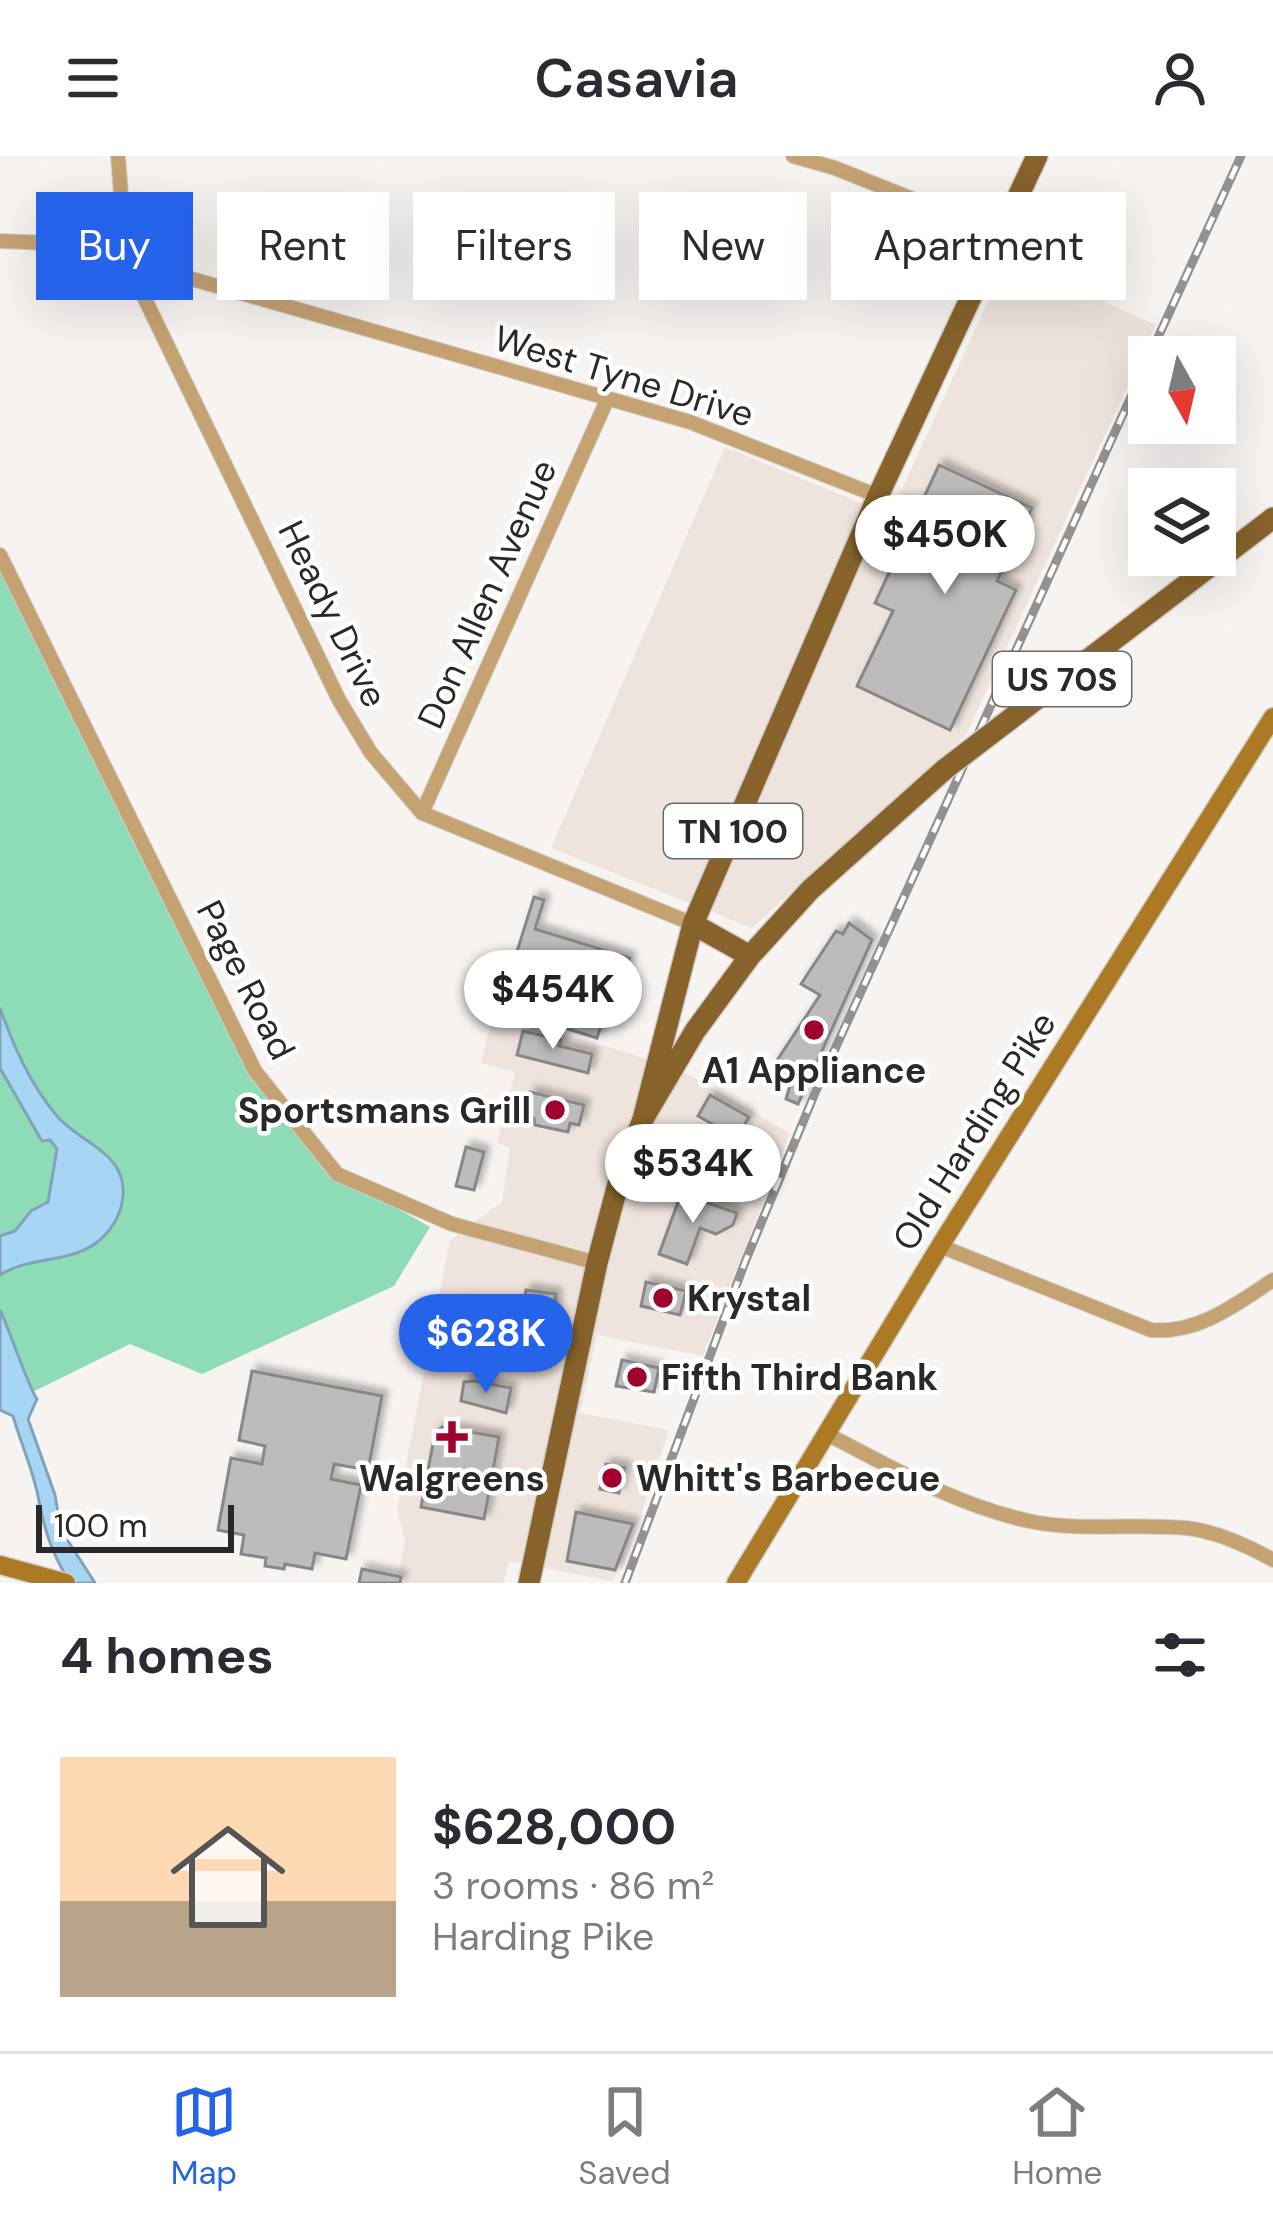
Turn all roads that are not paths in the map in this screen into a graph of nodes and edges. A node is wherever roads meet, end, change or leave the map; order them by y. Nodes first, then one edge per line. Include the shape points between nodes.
1 (118, 156) edge
2 (794, 156) edge
3 (1037, 156) edge
4 (121, 192) edge
5 (895, 192) edge
6 (1020, 192) edge
7 (0, 241) edge
8 (36, 242) edge
9 (193, 280) edge
10 (145, 300) edge
11 (969, 300) edge
12 (607, 400) junction
13 (878, 496) junction
14 (1273, 518) edge
15 (0, 555) edge
16 (1273, 717) edge
17 (422, 813) junction
18 (693, 924) junction
19 (750, 956) junction
20 (643, 1119) junction
21 (940, 1246) junction
22 (597, 1262) junction
23 (1273, 1280) edge
24 (825, 1432) junction
25 (1273, 1560) edge
26 (0, 1565) edge
27 (67, 1583) edge
28 (529, 1583) edge
29 (736, 1583) edge

1 - 4 street, Heady Drive
2 - 5 street
3 - 6 main road, TN 100
7 - 8 street, West Tyne Drive
9 - 12 street, West Tyne Drive
10 - 17 street, Heady Drive via 354,728
11 - 13 main road, TN 100
12 - 13 street, West Tyne Drive via 691,422
12 - 17 street, Don Allen Avenue
13 - 18 main road, TN 100
14 - 19 main road, US 70S, bridge via 945,769 810,890
15 - 22 street, Page Road via 256,1071 338,1174 452,1224
16 - 21 street, Old Harding Pike
17 - 18 street, Heady Drive
18 - 19 main road
18 - 20 main road, TN 100
19 - 20 main road, US 70S
20 - 22 main road, US 70S
21 - 23 street via 1151,1330 1203,1323
21 - 24 street, Old Harding Pike
22 - 28 main road, US 70S
24 - 25 street via 944,1495 1033,1522 1191,1528
24 - 29 street, Old Harding Pike
26 - 27 street

